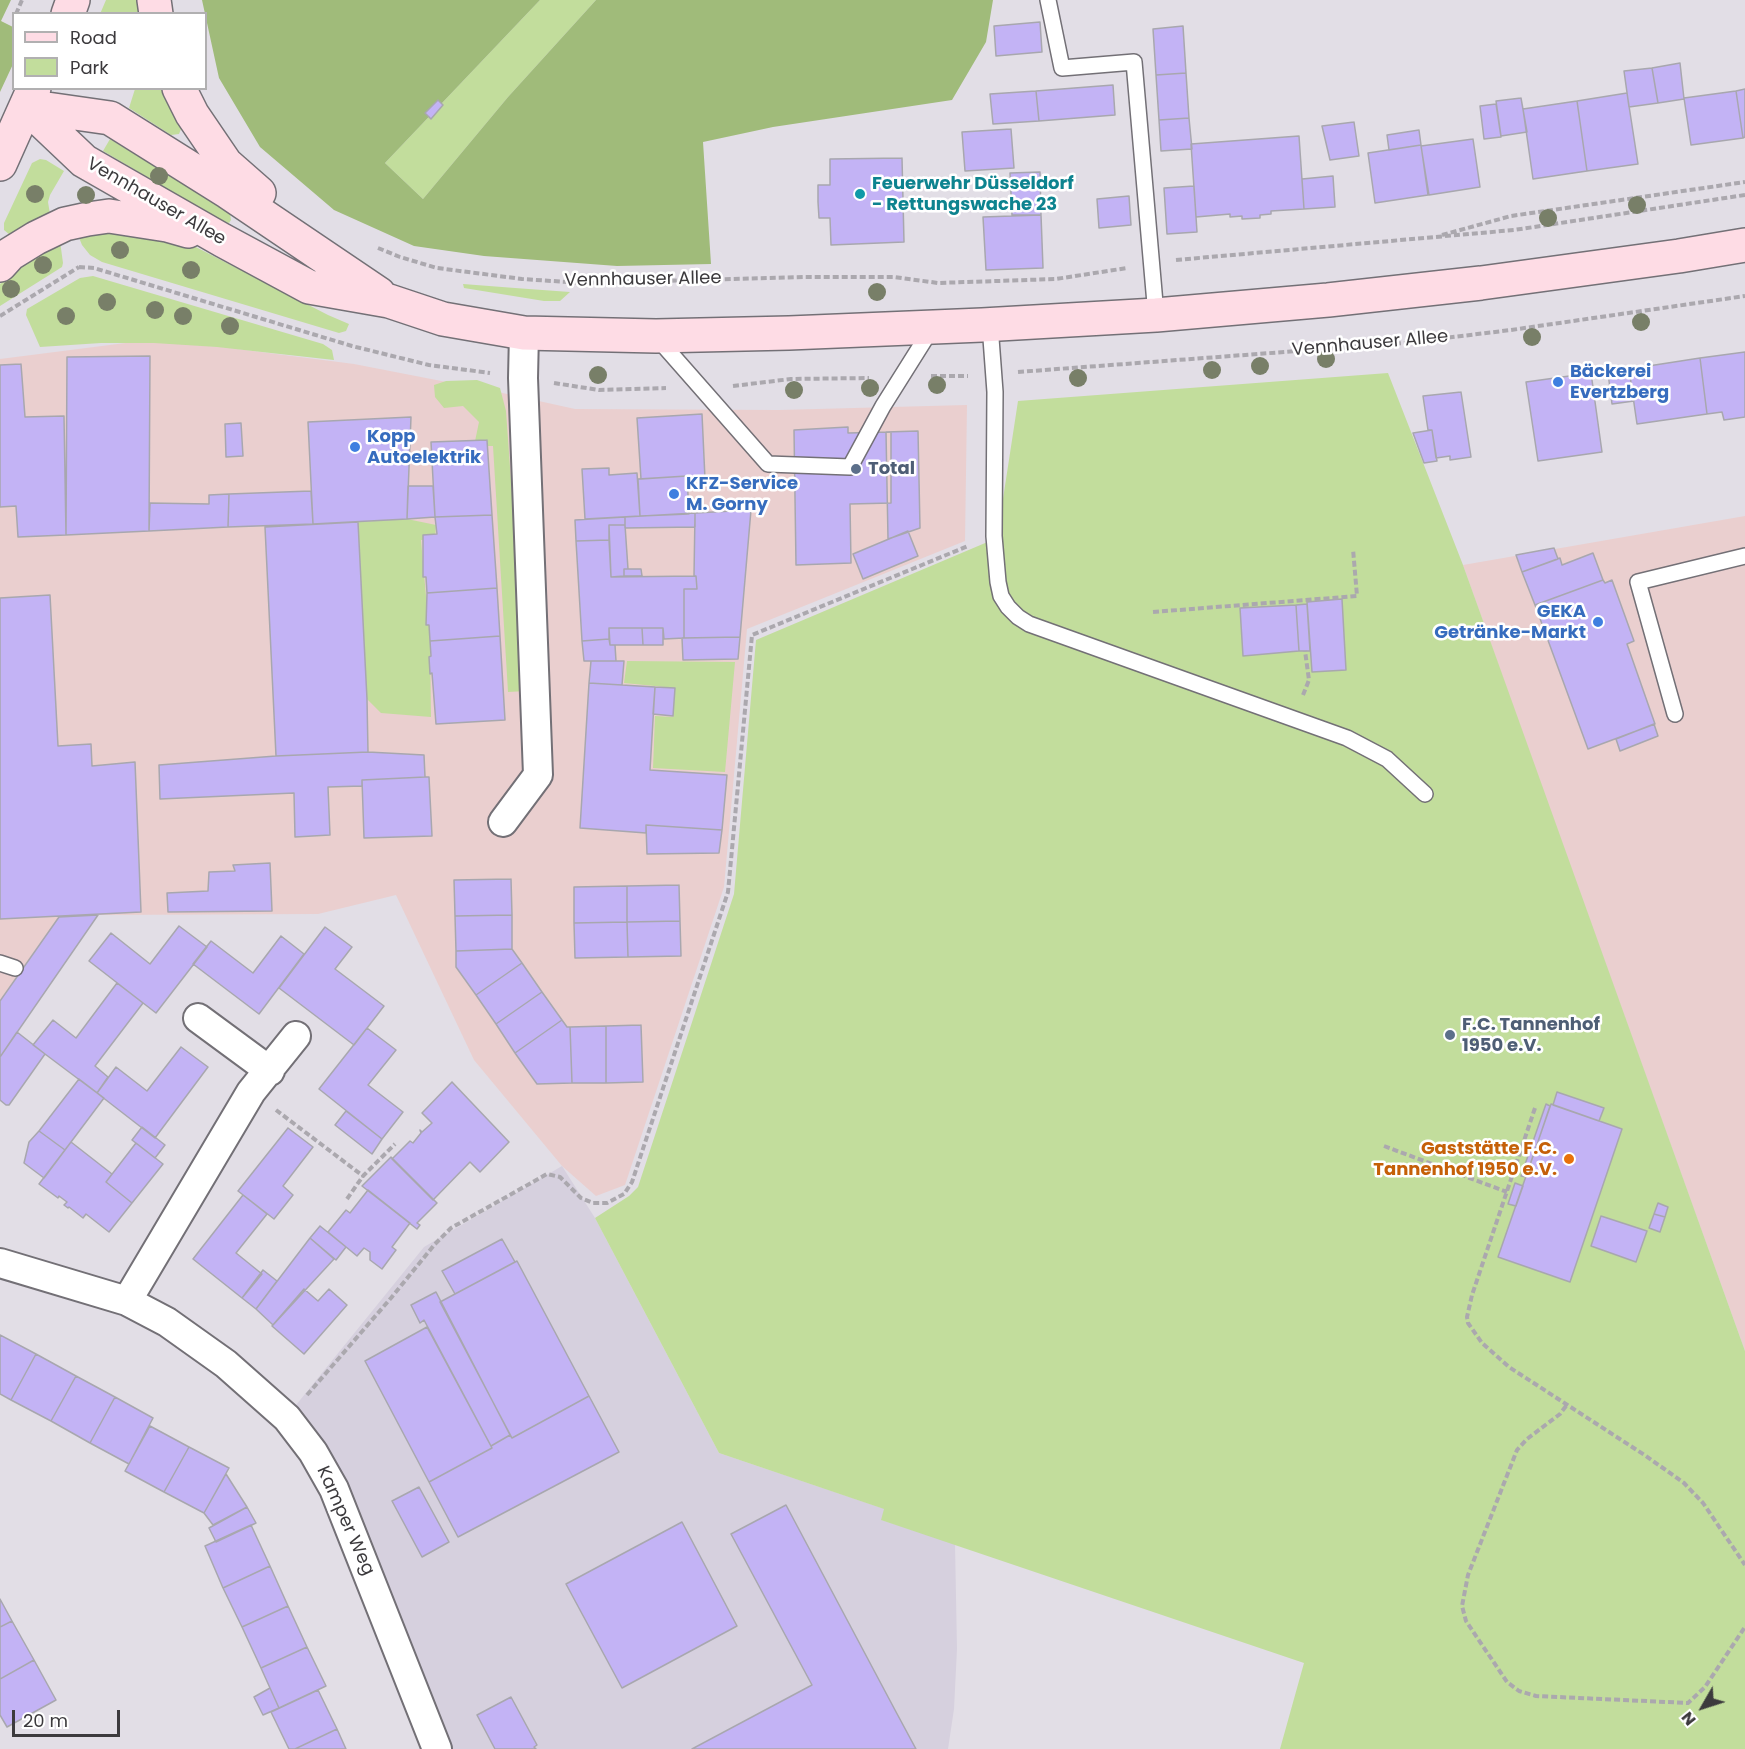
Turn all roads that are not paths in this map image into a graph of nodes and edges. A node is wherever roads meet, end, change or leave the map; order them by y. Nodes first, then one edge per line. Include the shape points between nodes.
1 (1048, 0) edge
2 (180, 90) edge
3 (30, 97) edge
4 (0, 164) edge
5 (222, 240) junction
6 (1745, 245) edge
7 (0, 265) edge
8 (389, 301) junction
9 (1156, 315) junction
10 (990, 325) junction
11 (932, 327) junction
12 (524, 333) junction
13 (656, 336) junction
14 (1745, 556) edge
15 (1675, 714) dead end
16 (1425, 794) dead end
17 (503, 822) dead end
18 (198, 1018) dead end
19 (297, 1036) dead end
20 (270, 1071) junction
21 (0, 1263) edge
22 (127, 1301) junction
23 (437, 1749) edge

1 - 9 lane via 1062,68 1134,62
2 - 8 main road, Vennhauser Allee via 226,164 276,208 328,243
3 - 4 main road
3 - 5 main road, Vennhauser Allee via 84,161
3 - 8 main road, Vennhauser Allee via 110,118
5 - 7 main road via 168,225 109,216 65,224 10,254
5 - 8 main road, Vennhauser Allee via 309,287
6 - 9 main road, Vennhauser Allee via 1481,284
8 - 12 main road, Vennhauser Allee via 443,319
9 - 10 main road, Vennhauser Allee
10 - 11 main road, Vennhauser Allee
10 - 16 lane via 995,392 994,536 998,582 1008,608 1040,628 1347,738 1387,759
11 - 13 main road, Vennhauser Allee
11 - 13 lane via 882,406 850,467 768,464
12 - 13 main road, Vennhauser Allee
12 - 17 street via 538,775
14 - 15 lane via 1638,582
18 - 20 street
19 - 20 street
20 - 22 street via 251,1092
21 - 22 street, Kamper Weg
22 - 23 street, Kamper Weg via 166,1322 226,1364 286,1418 313,1452 334,1489

